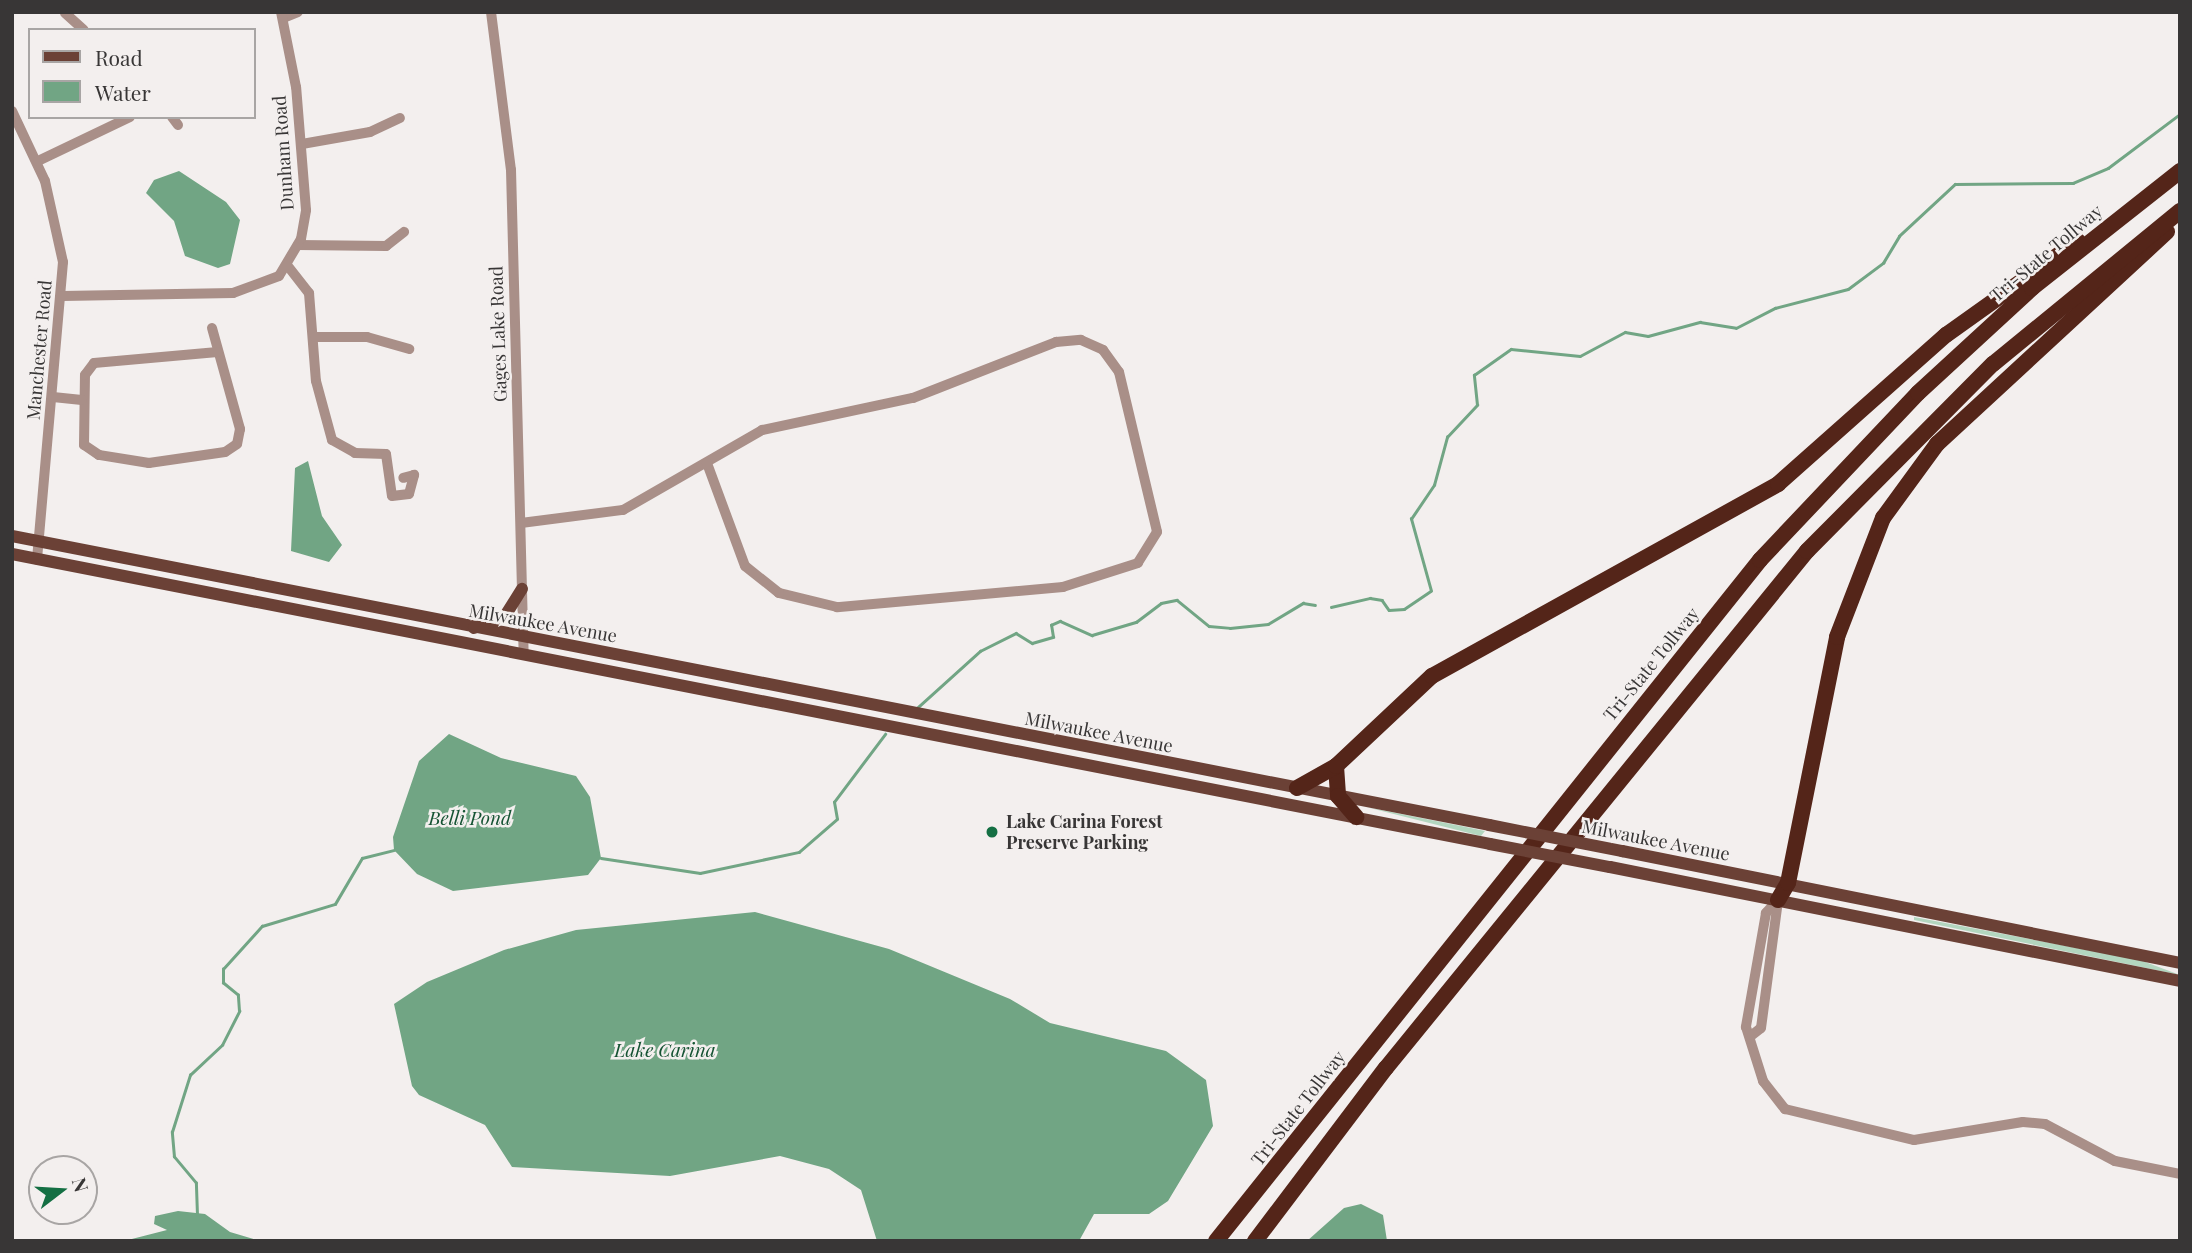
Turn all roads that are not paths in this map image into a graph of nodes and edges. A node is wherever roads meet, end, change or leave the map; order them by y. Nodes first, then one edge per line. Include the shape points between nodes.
1 (298, 12) edge
2 (491, 12) edge
3 (65, 13) edge
4 (282, 15) edge
5 (82, 28) edge
6 (12, 111) edge
7 (400, 118) dead end
8 (126, 119) edge
9 (302, 144) junction
10 (38, 162) junction
11 (2180, 170) edge
12 (2180, 211) edge
13 (2113, 220) junction
14 (2180, 221) edge
15 (404, 232) dead end
16 (298, 245) junction
17 (287, 265) junction
18 (63, 296) junction
19 (212, 328) dead end
20 (315, 337) junction
21 (409, 349) dead end
22 (218, 352) junction
23 (53, 397) junction
24 (82, 400) junction
25 (707, 463) junction
26 (403, 478) dead end
27 (521, 523) junction
28 (12, 536) edge
29 (38, 542) junction
30 (12, 554) edge
31 (37, 560) junction
32 (522, 589) junction
33 (472, 628) junction
34 (524, 639) junction
35 (524, 655) junction
36 (1336, 766) junction
37 (1297, 788) junction
38 (1338, 796) junction
39 (1356, 817) junction
40 (1788, 883) junction
41 (1778, 900) junction
42 (2180, 963) edge
43 (2180, 981) edge
44 (1752, 1035) junction
45 (2180, 1174) edge
46 (1216, 1241) edge
47 (1255, 1241) edge

1 - 4 street
2 - 27 street, Gages Lake Road via 511,170
3 - 5 street
4 - 9 street, Dunham Road
6 - 10 street, Manchester Road
7 - 9 street via 370,132
8 - 10 street
9 - 16 street, Dunham Road via 306,210
10 - 18 street, Manchester Road via 60,240
11 - 13 highway, Tri-State Tollway
12 - 47 highway via 1993,364 1807,551 1395,1058
13 - 36 highway via 2042,261 1947,335 1778,484 1432,676
13 - 46 highway, Tri-State Tollway via 1917,393 1760,560
14 - 40 highway via 2072,313 1937,444 1883,517 1837,637
15 - 16 street via 386,246
16 - 17 street, Dunham Road
17 - 18 street, Dunham Road via 258,288 233,293
17 - 20 street via 309,293
18 - 23 street, Manchester Road
19 - 22 street
20 - 21 street via 367,337
20 - 26 street via 317,388 332,440 355,453 386,454 391,496 409,494 414,475
22 - 24 street via 94,363
22 - 24 street via 240,429 237,444 176,461 99,454 80,438
23 - 24 street
23 - 29 street, Manchester Road
25 - 25 street via 739,558 779,593 862,607 1026,594 1120,571 1154,545 1155,512 1114,362 1094,344 1070,340 913,398 783,423
25 - 27 street via 623,510
27 - 32 street, Gages Lake Road
28 - 29 main road, Milwaukee Avenue
29 - 31 street, Manchester Road
29 - 33 main road, Milwaukee Avenue
30 - 31 main road, Milwaukee Avenue
31 - 35 main road, Milwaukee Avenue
32 - 33 main road via 505,616
32 - 34 street, Gages Lake Road
33 - 34 main road, Milwaukee Avenue
34 - 35 street, Gages Lake Road
34 - 37 main road, Milwaukee Avenue
35 - 39 main road, Milwaukee Avenue
36 - 37 highway
36 - 38 highway
37 - 38 main road, Milwaukee Avenue
38 - 39 highway
38 - 40 main road, Milwaukee Avenue, bridge
39 - 41 main road, Milwaukee Avenue, bridge
40 - 41 highway
40 - 42 main road, Milwaukee Avenue
41 - 43 main road, Milwaukee Avenue
41 - 44 street via 1761,1028
41 - 44 street via 1766,913 1748,997 1746,1027
44 - 45 street via 1766,1087 1804,1118 1914,1140 2023,1122 2045,1124 2115,1161

